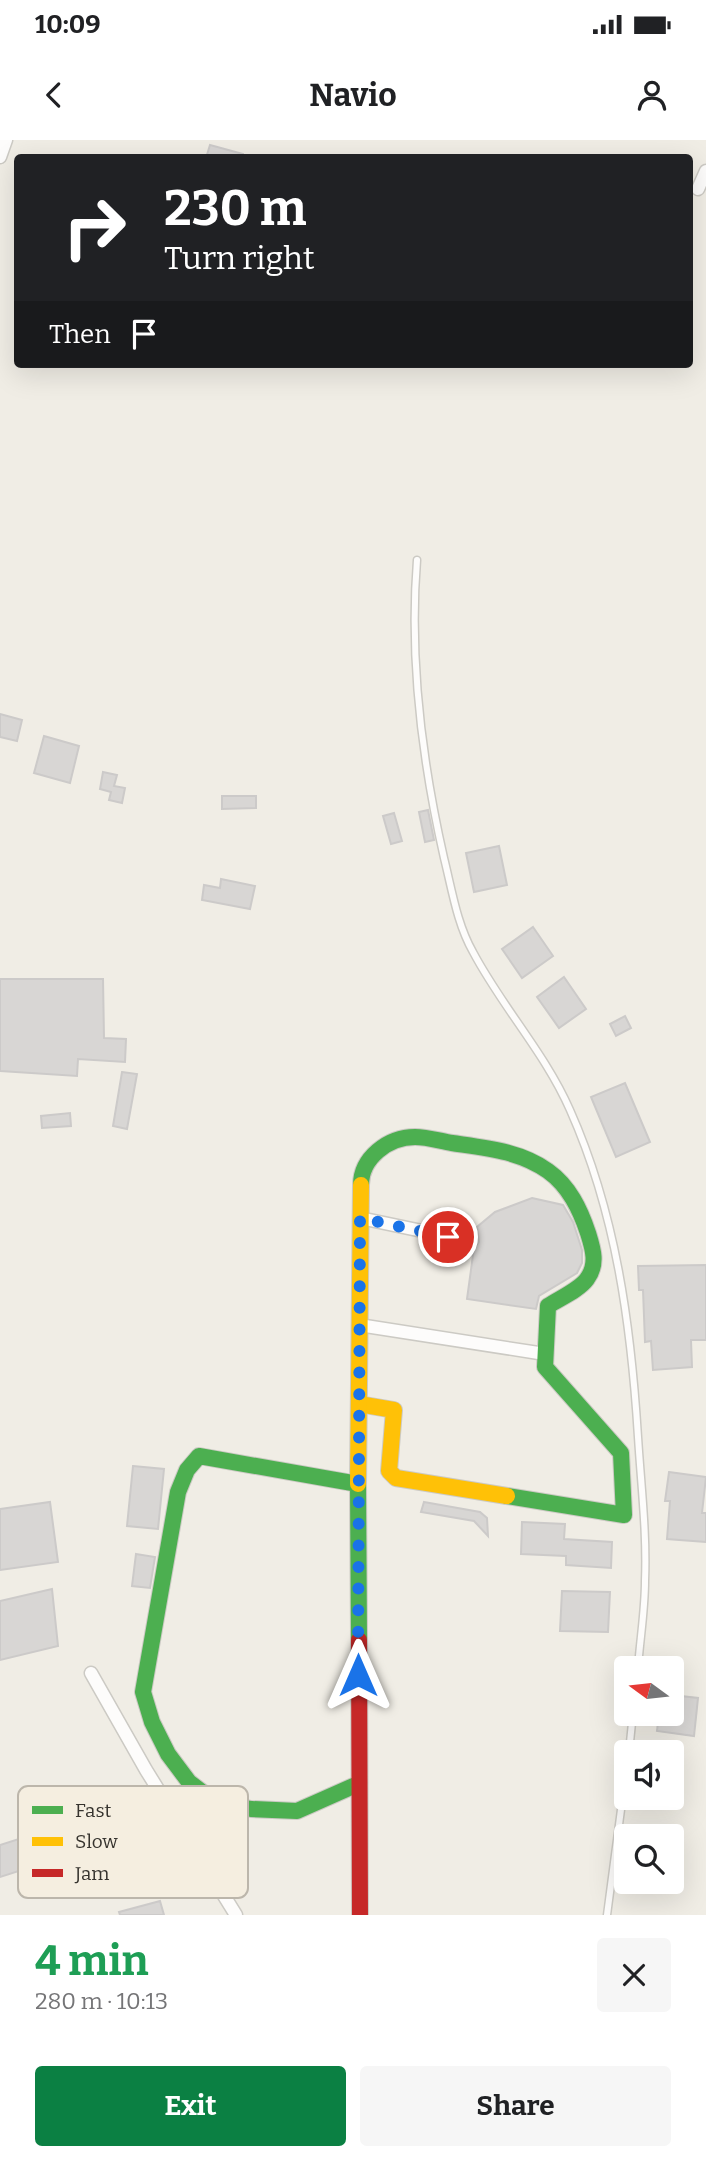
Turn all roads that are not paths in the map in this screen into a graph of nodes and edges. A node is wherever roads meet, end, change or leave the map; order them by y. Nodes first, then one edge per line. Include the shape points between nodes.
1 (6, 140) edge
2 (0, 158) edge
3 (706, 171) edge
4 (698, 189) dead end
5 (417, 559) dead end
6 (360, 1218) junction
7 (470, 1241) dead end
8 (359, 1325) junction
9 (545, 1354) junction
10 (359, 1405) junction
11 (358, 1484) junction
12 (639, 1656) edge
13 (91, 1673) dead end
14 (358, 1784) junction
15 (156, 1786) edge
16 (193, 1786) edge
17 (248, 1806) edge
18 (621, 1810) edge
19 (225, 1898) edge
20 (236, 1915) edge
21 (360, 1915) edge
22 (607, 1915) edge

1 - 2 street
3 - 4 street
5 - 12 lane via 418,698 425,758 454,898 472,952 570,1109 615,1251 632,1350 645,1524
6 - 7 street
6 - 8 street
6 - 9 street via 361,1173 371,1156 396,1141 414,1137 508,1152 550,1172 565,1185 583,1217 594,1266 586,1281 548,1306
8 - 9 street
8 - 10 street
9 - 10 street via 545,1367 621,1453 624,1515 396,1478 389,1471 388,1459 394,1410
10 - 11 street
11 - 14 street
11 - 16 street via 199,1456 187,1470 178,1492 143,1692 147,1715
13 - 15 street
14 - 17 street via 289,1812
14 - 21 street
18 - 22 lane
19 - 20 street

